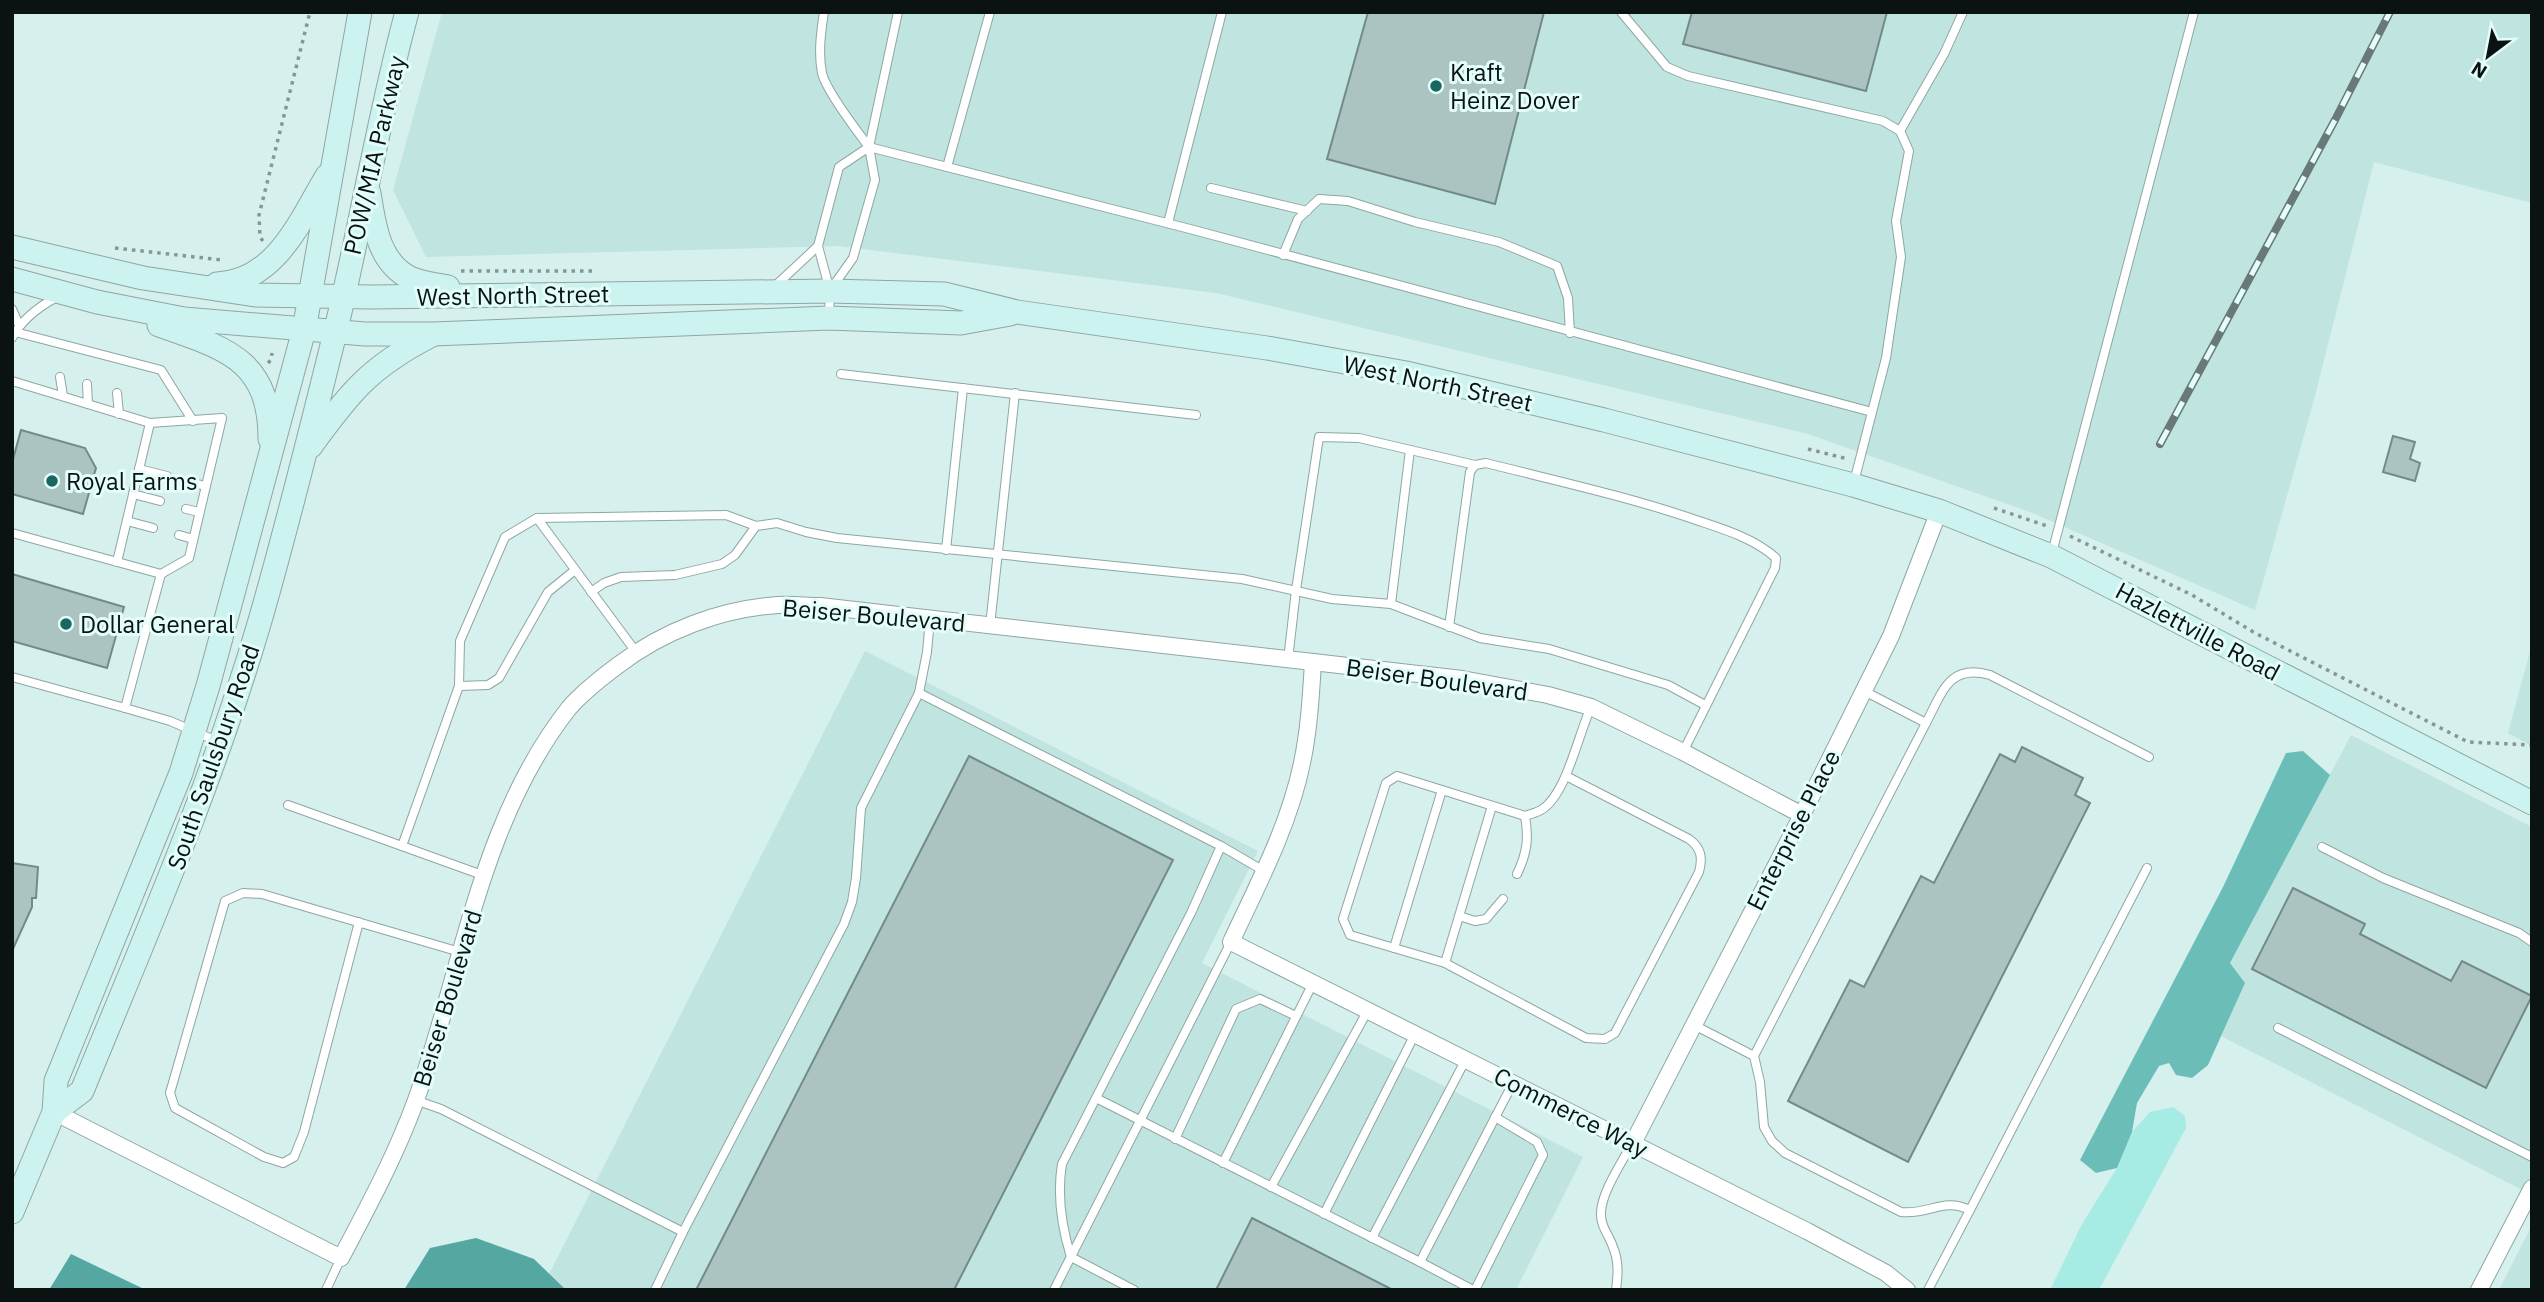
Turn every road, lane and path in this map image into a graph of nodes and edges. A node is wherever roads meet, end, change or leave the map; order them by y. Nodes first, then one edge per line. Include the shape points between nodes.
1 (310, 12) edge
2 (360, 12) edge
3 (407, 12) edge
4 (824, 12) edge
5 (898, 12) edge
6 (990, 12) edge
7 (1222, 12) edge
8 (1621, 12) edge
9 (1964, 12) edge
10 (2194, 12) edge
11 (1900, 131) junction
12 (869, 147) junction
13 (334, 164) junction
14 (947, 167) junction
15 (367, 183) junction
16 (1212, 188) dead end
17 (1307, 211) junction
18 (1168, 223) junction
19 (818, 246) junction
20 (12, 247) edge
21 (110, 247) dead end
22 (271, 251) junction
23 (1283, 255) junction
24 (231, 262) dead end
25 (451, 271) dead end
26 (598, 271) dead end
27 (12, 278) edge
28 (193, 285) junction
29 (830, 291) junction
30 (769, 292) junction
31 (63, 294) junction
32 (488, 296) junction
33 (311, 297) junction
34 (342, 297) junction
35 (97, 302) junction
36 (12, 309) edge
37 (1017, 312) junction
38 (829, 318) junction
39 (304, 330) junction
40 (15, 332) edge
41 (335, 332) junction
42 (1570, 333) junction
43 (433, 334) junction
44 (57, 342) junction
45 (85, 349) junction
46 (58, 352) dead end
47 (272, 353) dead end
48 (113, 357) junction
49 (86, 360) dead end
50 (271, 360) dead end
51 (115, 368) dead end
52 (841, 374) dead end
53 (60, 377) dead end
54 (12, 381) edge
55 (87, 384) dead end
56 (963, 388) junction
57 (117, 393) dead end
58 (1015, 393) junction
59 (63, 396) junction
60 (88, 404) junction
61 (1872, 412) junction
62 (119, 414) junction
63 (1196, 415) dead end
64 (193, 421) junction
65 (150, 423) junction
66 (1805, 448) dead end
67 (1410, 450) junction
68 (304, 455) junction
69 (270, 457) junction
70 (1859, 462) junction
71 (1475, 464) junction
72 (139, 469) junction
73 (167, 476) dead end
74 (194, 483) dead end
75 (1853, 485) junction
76 (205, 486) junction
77 (133, 494) junction
78 (160, 501) dead end
79 (1983, 504) dead end
80 (186, 509) dead end
81 (1939, 511) junction
82 (199, 512) junction
83 (537, 518) junction
84 (127, 521) junction
85 (756, 526) junction
86 (153, 528) dead end
87 (2058, 530) junction
88 (12, 533) edge
89 (179, 535) dead end
90 (193, 539) junction
91 (946, 550) junction
92 (998, 555) junction
93 (2051, 556) junction
94 (117, 562) junction
95 (575, 570) junction
96 (161, 574) junction
97 (1296, 590) junction
98 (591, 592) junction
99 (1391, 604) junction
100 (930, 619) junction
101 (990, 626) junction
102 (1449, 628) junction
103 (636, 652) junction
104 (1288, 660) junction
105 (1313, 662) junction
106 (12, 677) edge
107 (459, 686) junction
108 (1863, 691) junction
109 (919, 693) junction
110 (1705, 705) junction
111 (125, 708) junction
112 (1591, 708) junction
113 (1926, 723) junction
114 (194, 732) junction
115 (221, 743) junction
116 (2532, 745) edge
117 (1683, 752) junction
118 (2149, 757) dead end
119 (1566, 776) junction
120 (1442, 790) junction
121 (2532, 803) edge
122 (288, 805) dead end
123 (1492, 806) junction
124 (1802, 815) junction
125 (1525, 816) junction
126 (402, 846) junction
127 (1221, 846) junction
128 (2322, 847) dead end
129 (2147, 868) dead end
130 (1264, 871) junction
131 (1517, 874) dead end
132 (485, 876) junction
133 (1503, 898) dead end
134 (1459, 916) junction
135 (359, 922) junction
136 (1231, 942) junction
137 (2532, 942) edge
138 (1394, 948) junction
139 (460, 952) junction
140 (1445, 963) junction
141 (1313, 983) junction
142 (1368, 1010) junction
143 (1296, 1016) junction
144 (1692, 1024) junction
145 (2278, 1028) dead end
146 (1415, 1034) junction
147 (1754, 1056) junction
148 (1466, 1059) junction
149 (1513, 1083) junction
150 (1096, 1098) junction
151 (415, 1100) junction
152 (54, 1112) junction
153 (1495, 1116) junction
154 (1140, 1121) junction
155 (1175, 1139) junction
156 (1633, 1143) junction
157 (2532, 1157) edge
158 (1223, 1163) junction
159 (1271, 1187) junction
160 (2532, 1188) edge
161 (1970, 1210) junction
162 (12, 1212) edge
163 (1324, 1214) junction
164 (683, 1232) junction
165 (1372, 1238) junction
166 (1071, 1257) junction
167 (341, 1258) junction
168 (1420, 1262) junction
169 (326, 1290) edge
170 (655, 1290) edge
171 (1054, 1290) edge
172 (1134, 1290) edge
173 (1474, 1290) edge
174 (1616, 1290) edge
175 (1907, 1290) edge
176 (1928, 1290) edge
177 (2479, 1290) edge

1 - 22 path via 258,215 260,237
2 - 13 main road, POW/MIA Parkway
3 - 15 main road, POW/MIA Parkway
4 - 12 lane via 822,75
5 - 12 lane
6 - 14 lane
7 - 18 lane
8 - 11 lane via 1667,67 1688,76 1883,121
9 - 11 lane
10 - 87 lane
11 - 61 lane via 1909,151 1896,221 1900,257 1886,358
12 - 14 lane
12 - 19 lane via 839,167
12 - 29 lane via 875,180 853,258
13 - 22 main road via 288,241
13 - 33 main road, POW/MIA Parkway
14 - 18 lane
15 - 32 main road via 379,240 394,266 410,278
15 - 34 main road, POW/MIA Parkway
16 - 17 lane
17 - 23 lane via 1298,219
17 - 42 lane via 1319,199 1348,201 1499,242 1557,266 1568,298
18 - 23 lane
19 - 29 lane
19 - 30 lane
20 - 28 main road, West North Street
21 - 24 path
22 - 28 main road via 256,272 240,280
23 - 42 lane
25 - 26 path
27 - 31 main road, West North Street
28 - 33 main road, West North Street via 255,295
29 - 30 main road, West North Street
29 - 37 main road, West North Street via 944,294
29 - 38 lane
30 - 32 main road, West North Street
31 - 35 main road, West North Street
31 - 40 lane via 40,306
32 - 34 main road, West North Street
33 - 34 main road, West North Street
33 - 39 main road, South Saulsbury Road
34 - 41 main road, South Saulsbury Road
35 - 39 main road, West North Street via 184,319
35 - 69 main road via 223,348 236,357 264,396
36 - 40 lane
37 - 38 main road, West North Street via 961,323
37 - 75 main road, West North Street via 1406,373
38 - 43 main road, West North Street
39 - 41 main road, West North Street
39 - 69 main road, South Saulsbury Road
40 - 44 lane
41 - 43 main road, West North Street
41 - 68 main road, South Saulsbury Road
42 - 61 lane
43 - 68 main road via 400,351 359,384
44 - 45 lane
44 - 46 lane
45 - 48 lane
45 - 49 lane
47 - 50 path
48 - 51 lane
48 - 64 lane via 161,370
52 - 56 lane
53 - 59 lane
54 - 59 lane
55 - 60 lane
56 - 58 lane
56 - 91 lane
57 - 62 lane
58 - 63 lane
58 - 92 lane
59 - 60 lane
60 - 62 lane
61 - 70 lane
62 - 65 lane
64 - 65 lane
64 - 76 lane via 222,418
65 - 72 lane
66 - 70 path
67 - 71 lane
67 - 97 lane via 1359,438 1319,437
67 - 99 lane
68 - 115 main road, South Saulsbury Road via 260,621
69 - 114 main road, South Saulsbury Road
70 - 75 lane
71 - 102 lane via 1470,472
71 - 110 lane via 1486,463 1657,507 1734,533 1776,558
72 - 73 lane
72 - 77 lane
74 - 76 lane
75 - 81 main road, Hazlettville Road
76 - 82 lane
77 - 78 lane
77 - 84 lane
79 - 87 path
80 - 82 lane
81 - 93 main road, Hazlettville Road
81 - 108 street, Enterprise Place via 1891,636
82 - 90 lane
83 - 85 lane via 726,515
83 - 95 lane
83 - 107 lane via 505,537 460,641
84 - 86 lane
84 - 94 lane
85 - 91 lane via 777,523 837,538
85 - 98 lane via 735,555 722,564 675,575 621,577
87 - 93 lane
87 - 116 path via 2192,595 2255,634 2468,742
88 - 94 lane
89 - 90 lane
90 - 96 lane via 189,558
91 - 92 lane
92 - 97 lane via 1242,579
92 - 101 lane
93 - 121 main road, Hazlettville Road
94 - 96 lane
95 - 98 lane
95 - 107 lane via 548,592 494,683
96 - 111 lane
97 - 99 lane via 1332,599
97 - 104 lane
98 - 103 lane
99 - 102 lane
100 - 101 street, Beiser Boulevard
100 - 103 street, Beiser Boulevard via 778,605 685,627
100 - 109 lane
101 - 104 street, Beiser Boulevard
102 - 110 lane via 1549,649 1668,685
103 - 132 street, Beiser Boulevard via 571,706 544,743 519,786
104 - 105 street, Beiser Boulevard
105 - 112 street, Beiser Boulevard via 1462,679
105 - 130 street via 1302,765
106 - 111 lane
107 - 126 lane
108 - 113 lane
108 - 124 street, Enterprise Place
109 - 127 lane
109 - 164 lane via 861,808 856,878 844,924
110 - 117 lane
111 - 114 lane
112 - 117 street, Beiser Boulevard
112 - 119 lane
113 - 118 lane via 1948,682 1978,672
113 - 147 lane
114 - 115 lane
114 - 152 main road, South Saulsbury Road via 56,1081
115 - 152 main road, South Saulsbury Road via 82,1091
117 - 124 street, Beiser Boulevard
119 - 125 lane via 1556,796
119 - 140 lane via 1689,839 1701,854 1699,872 1615,1033 1605,1040 1586,1038
120 - 123 lane
120 - 138 lane
120 - 138 lane via 1397,776 1386,783 1343,919 1350,934
122 - 126 lane
123 - 125 lane
123 - 134 lane
124 - 144 street, Enterprise Place
125 - 131 lane via 1526,855
126 - 132 lane
127 - 130 lane
127 - 150 lane
128 - 137 lane
129 - 161 lane
130 - 136 street
132 - 139 street, Beiser Boulevard
133 - 134 lane via 1486,919
134 - 140 lane
135 - 135 lane via 262,894 243,893 225,901 170,1093 175,1108 264,1157 283,1163 294,1157
135 - 139 lane
136 - 141 street, Commerce Way
136 - 154 lane
138 - 140 lane
139 - 151 street, Beiser Boulevard
141 - 142 street, Commerce Way
141 - 143 lane
142 - 146 street, Commerce Way
142 - 159 lane
143 - 155 lane via 1260,999 1236,1009
143 - 158 lane
144 - 147 lane
144 - 156 street, Enterprise Place
145 - 157 lane
146 - 148 street, Commerce Way
146 - 163 lane
147 - 161 lane via 1764,1127 1785,1153 1901,1212 1956,1203
148 - 149 street, Commerce Way
148 - 165 lane
149 - 153 lane
149 - 156 street, Commerce Way
150 - 154 lane
150 - 166 lane via 1060,1176 1064,1234
151 - 164 lane
151 - 167 street, Beiser Boulevard
152 - 162 main road, South Saulsbury Road
152 - 167 street
153 - 168 lane
153 - 173 lane via 1537,1142 1543,1155
154 - 155 lane
154 - 166 lane
155 - 158 lane
156 - 174 lane via 1601,1211 1616,1258
156 - 175 street, Commerce Way via 1886,1273
158 - 159 lane
159 - 163 lane
160 - 177 street
161 - 176 lane
163 - 165 lane
164 - 170 lane
165 - 168 lane
166 - 171 lane
166 - 172 lane
167 - 169 lane
168 - 173 lane

